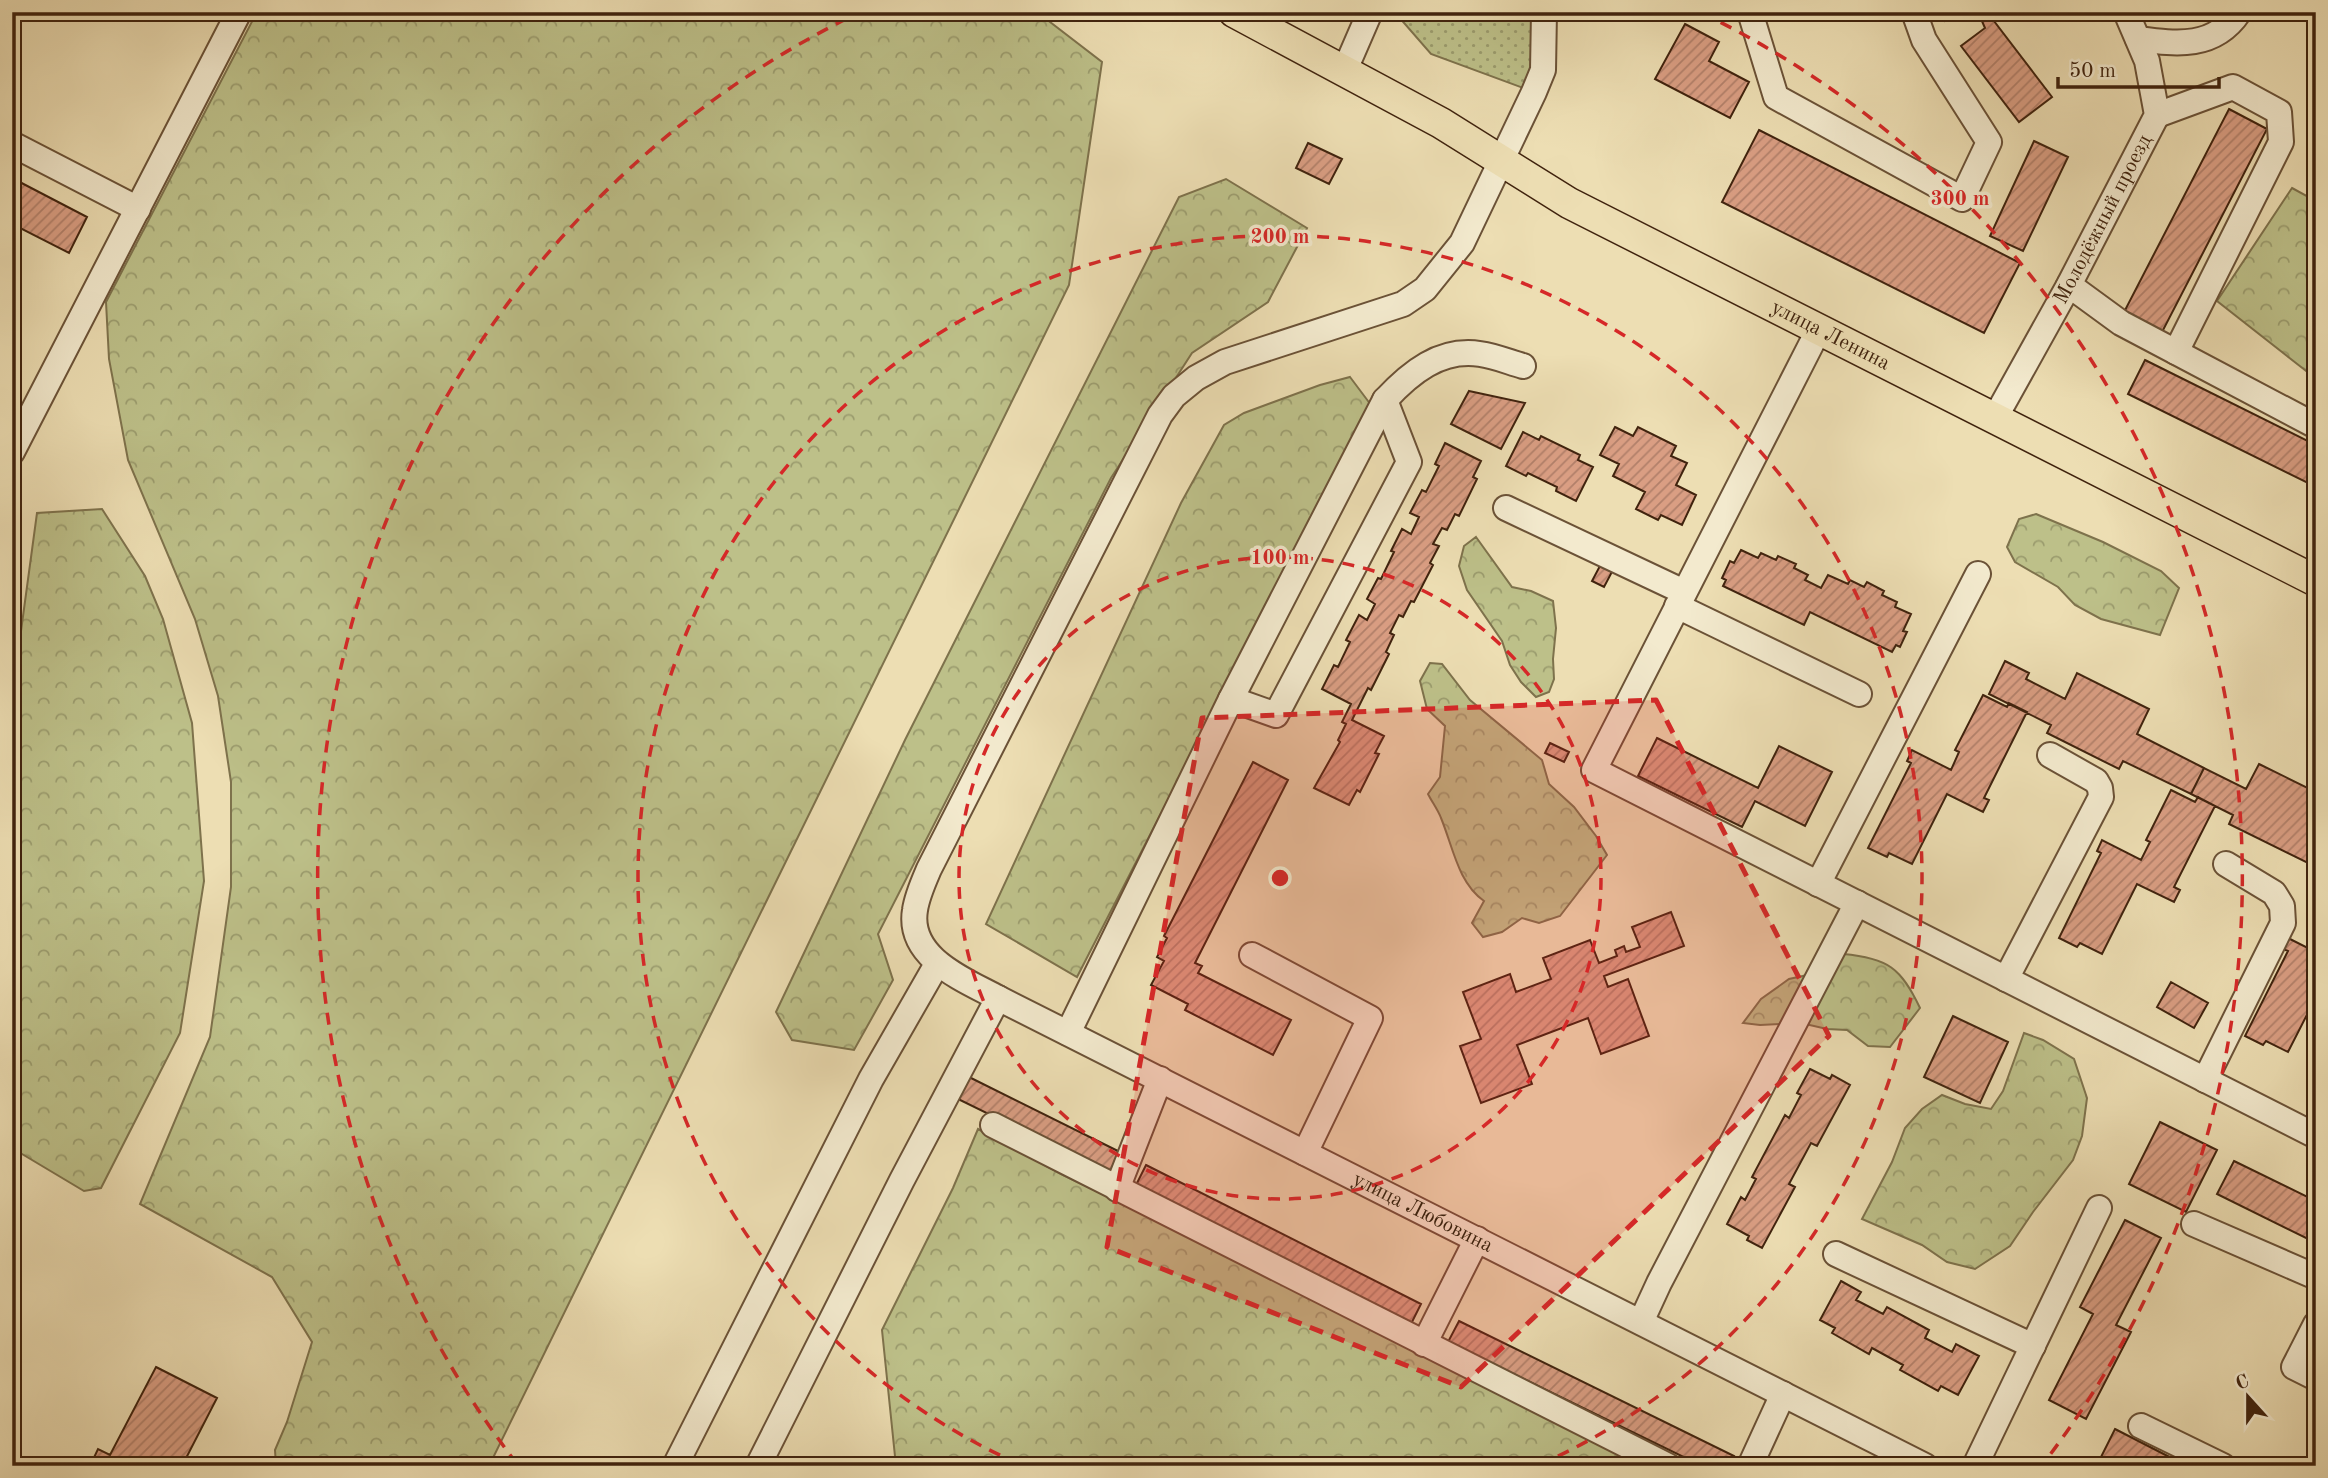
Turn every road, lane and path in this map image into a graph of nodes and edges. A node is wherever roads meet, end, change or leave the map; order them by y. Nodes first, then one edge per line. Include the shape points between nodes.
1 (239, 12) edge
2 (1234, 12) edge
3 (1370, 12) edge
4 (1544, 12) edge
5 (1750, 12) edge
6 (1914, 12) edge
7 (2126, 12) edge
8 (2239, 12) edge
9 (2138, 39) junction
10 (1348, 75) junction
11 (2157, 115) junction
12 (12, 144) edge
13 (1502, 160) junction
14 (138, 209) junction
15 (2069, 285) junction
16 (1819, 329) junction
17 (2176, 352) junction
18 (1523, 366) dead end
19 (1385, 400) junction
20 (1995, 418) junction
21 (2316, 426) edge
22 (12, 452) edge
23 (1506, 508) dead end
24 (1978, 574) dead end
25 (2316, 581) edge
26 (1681, 599) junction
27 (1860, 694) dead end
28 (1231, 699) junction
29 (2050, 755) dead end
30 (2226, 864) dead end
31 (1818, 884) junction
32 (1857, 904) junction
33 (1252, 955) dead end
34 (931, 957) junction
35 (2006, 979) junction
36 (998, 998) junction
37 (1068, 1033) junction
38 (1160, 1079) junction
39 (2205, 1080) junction
40 (993, 1125) dead end
41 (2316, 1136) edge
42 (1305, 1153) junction
43 (1117, 1189) junction
44 (2099, 1208) dead end
45 (2194, 1224) dead end
46 (1478, 1240) junction
47 (1836, 1254) dead end
48 (2316, 1277) edge
49 (1641, 1322) junction
50 (2316, 1324) edge
51 (1424, 1344) junction
52 (2033, 1346) junction
53 (2316, 1378) edge
54 (1783, 1394) junction
55 (2141, 1426) dead end
56 (675, 1466) edge
57 (758, 1466) edge
58 (1668, 1466) edge
59 (1750, 1466) edge
60 (1925, 1466) edge
61 (1975, 1466) edge
62 (2223, 1466) edge

1 - 14 street
2 - 10 main road, улица Ленина
3 - 10 street
4 - 13 street via 1543,70
5 - 6 street via 1776,97 1962,198 1989,142 1924,40
7 - 9 street, Молодёжный проезд
8 - 9 street via 2214,37 2193,43
9 - 11 street, Молодёжный проезд
10 - 13 main road, улица Ленина
11 - 15 street, Молодёжный проезд
11 - 17 street via 2233,87 2279,112 2281,142
12 - 14 street
13 - 16 main road, улица Ленина via 1569,203
13 - 34 street via 1462,243 1425,289 1403,304 1225,362 1196,378 1160,415 919,892 916,931
14 - 22 street
15 - 17 street via 2122,323
15 - 20 street, Молодёжный проезд
16 - 20 main road, улица Ленина
16 - 26 street
17 - 21 street
18 - 19 street via 1480,354 1431,361 1405,378
19 - 28 street
19 - 28 street via 1409,463 1276,715
20 - 25 main road, улица Ленина
23 - 26 street
24 - 31 street
26 - 27 street
26 - 31 street via 1594,770
28 - 37 street
29 - 35 street via 2095,781 2101,797
30 - 39 street via 2274,893 2282,906 2283,923
31 - 32 street
32 - 35 street
32 - 49 street
33 - 42 street via 1370,1018
34 - 36 street, улица Любовина
34 - 56 street
35 - 39 street
36 - 37 street, улица Любовина
36 - 57 street
37 - 38 street, улица Любовина
38 - 42 street, улица Любовина
38 - 43 street
39 - 41 street
40 - 43 street
42 - 46 street, улица Любовина
43 - 51 street
44 - 52 street
45 - 48 street
46 - 49 street, улица Любовина
46 - 51 street
47 - 52 street
49 - 54 street, улица Любовина
50 - 53 street via 2294,1367
51 - 58 street
52 - 61 street
54 - 59 street
54 - 60 street, улица Любовина
55 - 62 street

